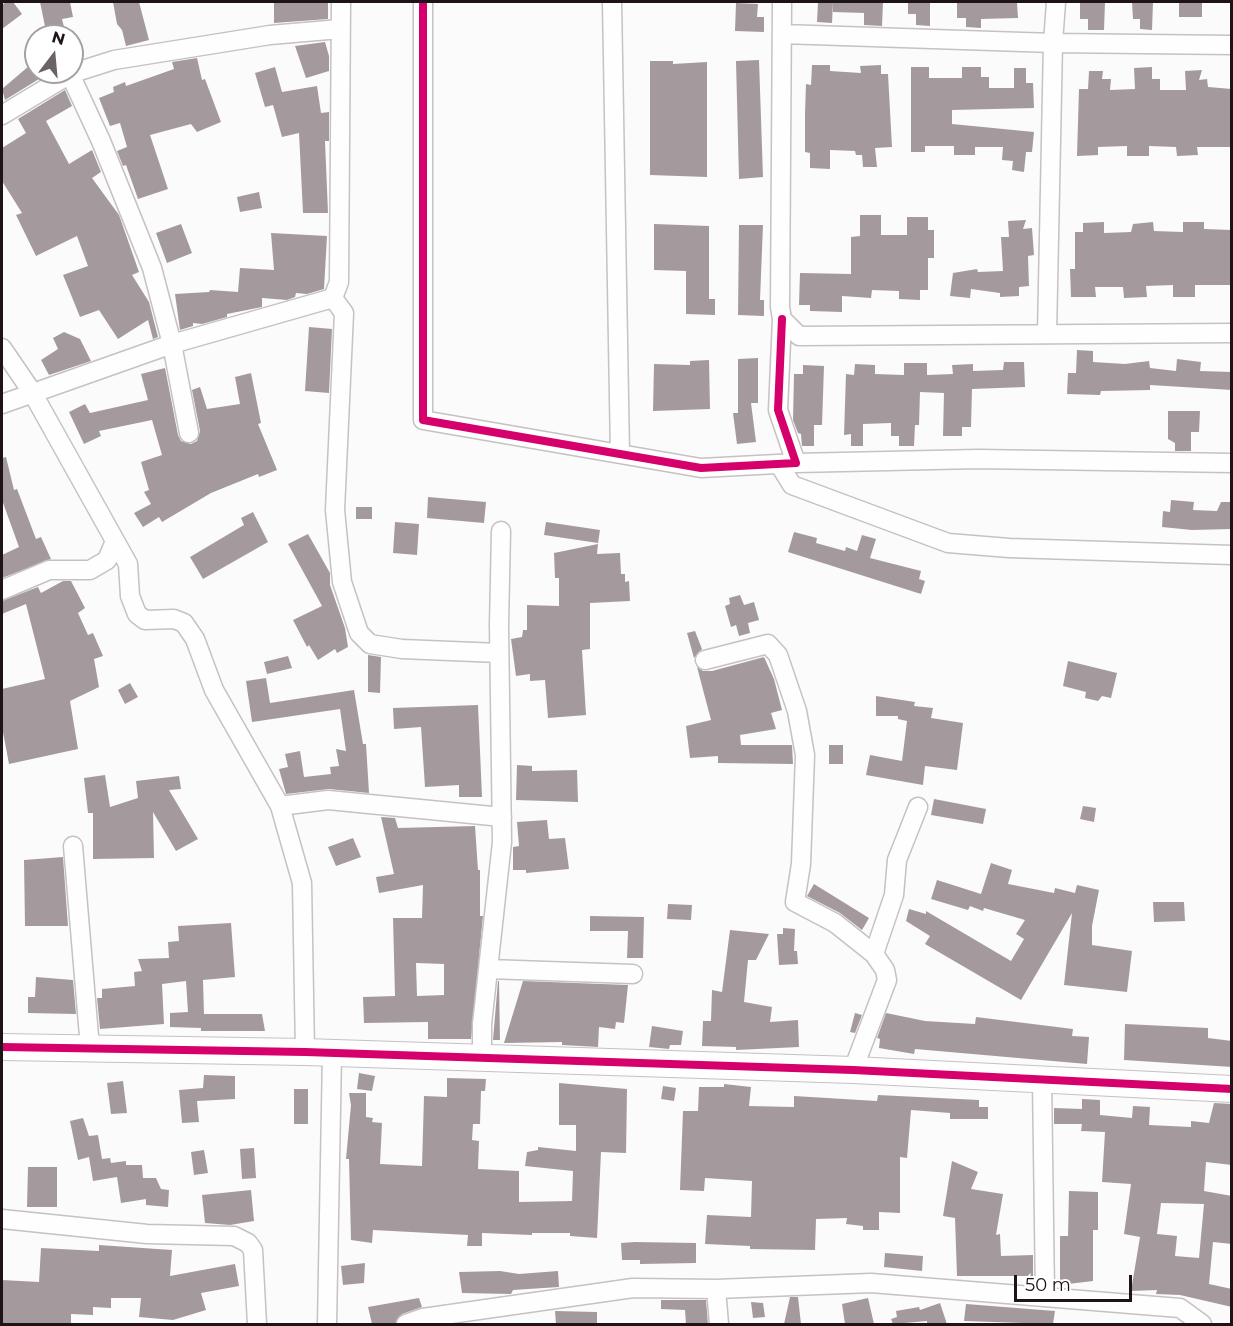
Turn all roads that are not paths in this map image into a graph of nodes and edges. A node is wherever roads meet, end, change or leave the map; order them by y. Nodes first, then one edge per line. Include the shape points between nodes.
1 (341, 2) edge
2 (423, 2) edge
3 (612, 2) edge
4 (782, 2) edge
5 (1056, 2) edge
6 (340, 29) junction
7 (782, 34) junction
8 (1053, 43) junction
9 (1232, 45) edge
10 (84, 70) edge
11 (53, 84) edge
12 (75, 84) edge
13 (2, 115) edge
14 (333, 298) junction
15 (782, 319) junction
16 (1232, 333) edge
17 (1047, 334) junction
18 (172, 344) junction
19 (2, 348) edge
20 (32, 392) junction
21 (2, 404) edge
22 (189, 433) dead end
23 (620, 454) junction
24 (1232, 463) edge
25 (788, 464) junction
26 (501, 531) dead end
27 (116, 541) junction
28 (1232, 555) edge
29 (2, 590) edge
30 (499, 653) junction
31 (705, 660) dead end
32 (280, 806) junction
33 (918, 807) dead end
34 (502, 817) junction
35 (73, 846) dead end
36 (874, 954) junction
37 (488, 969) junction
38 (633, 974) dead end
39 (2, 1047) edge
40 (90, 1048) junction
41 (305, 1052) junction
42 (332, 1054) junction
43 (482, 1059) junction
44 (853, 1070) junction
45 (1042, 1080) junction
46 (1232, 1089) edge
47 (2, 1219) edge
48 (716, 1289) junction
49 (1045, 1295) junction
50 (257, 1324) edge
51 (327, 1324) edge
52 (406, 1324) edge
53 (719, 1324) edge
54 (1202, 1324) edge

1 - 6 street
2 - 23 street via 423,420
3 - 23 street
4 - 7 street
5 - 8 street
6 - 10 street via 280,34 125,58
6 - 14 street via 339,282
7 - 8 street
7 - 15 street
8 - 9 street
8 - 17 street
11 - 13 street
12 - 18 street via 152,268
14 - 18 street
14 - 30 street via 344,313 334,510 342,582 359,633 370,644 380,646
15 - 17 street via 799,336
15 - 25 street via 778,410
16 - 17 street
18 - 20 street
18 - 22 street
19 - 20 street
20 - 21 street
20 - 27 street
23 - 25 street via 701,468
24 - 25 street via 978,459
25 - 28 street via 792,485 948,543
26 - 30 street
27 - 29 street via 107,560 90,570 49,570
27 - 32 street via 128,564 130,596 137,614 145,620 184,623 195,639 214,690
30 - 34 street
31 - 36 street via 768,644 778,655 805,755 801,864 795,902 834,923
32 - 34 street via 328,800
32 - 41 street via 303,883
33 - 36 street via 897,860 894,895
34 - 37 street
35 - 40 street
36 - 44 street via 887,980
37 - 38 street
37 - 43 street
39 - 40 street
40 - 41 street
41 - 42 street
42 - 43 street
42 - 51 street
43 - 44 street
44 - 45 street
45 - 46 street
45 - 49 street
47 - 50 street via 147,1234 234,1236 254,1250
48 - 49 street via 871,1283
48 - 52 street via 633,1288 423,1318
48 - 53 street
49 - 54 street via 1180,1308

